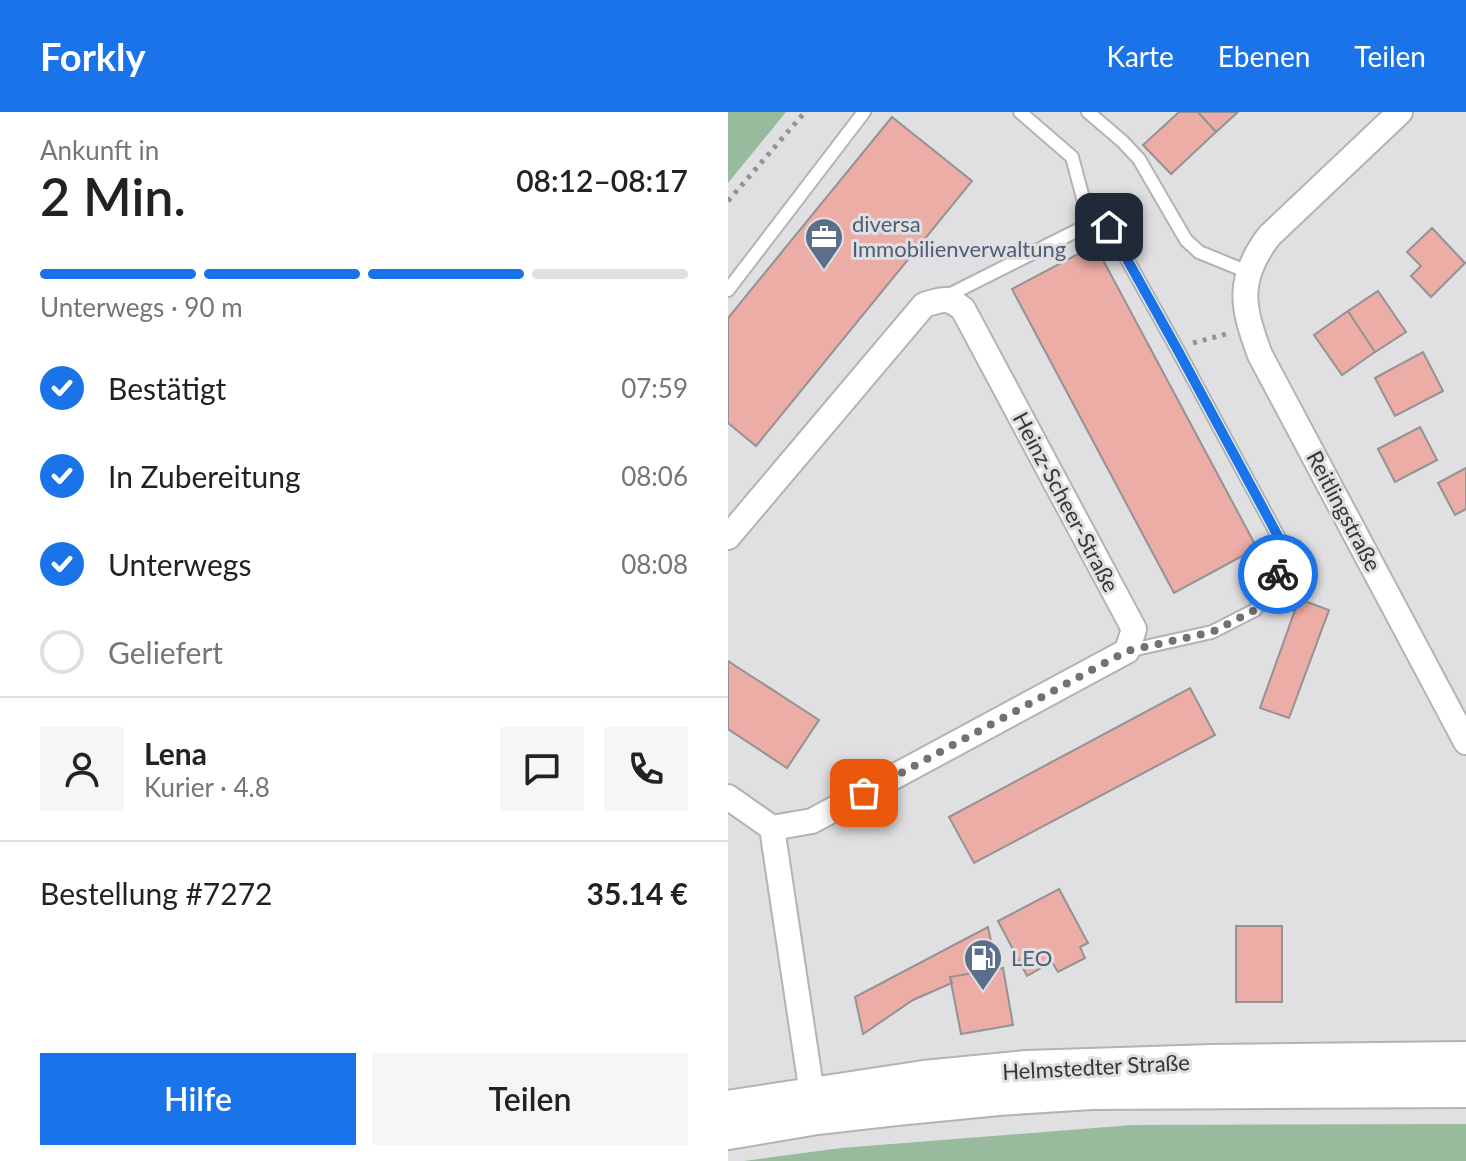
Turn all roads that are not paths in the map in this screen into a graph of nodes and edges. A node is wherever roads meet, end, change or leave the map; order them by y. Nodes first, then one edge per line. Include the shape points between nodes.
1 (864, 112) edge
2 (1020, 112) edge
3 (1088, 112) edge
4 (1400, 112) edge
5 (1090, 224) junction
6 (1248, 272) junction
7 (728, 290) edge
8 (940, 300) junction
9 (728, 537) edge
10 (1127, 651) junction
11 (1466, 742) edge
12 (728, 797) edge
13 (772, 828) junction
14 (1466, 1059) edge
15 (1466, 1090) edge
16 (812, 1094) junction
17 (728, 1108) edge
18 (728, 1132) edge

1 - 7 lane
2 - 5 lane via 1072,157
3 - 6 lane via 1139,159 1186,240 1199,252
4 - 6 street, Reitlingstraße via 1269,236
5 - 8 lane
5 - 10 lane via 1109,227 1278,536 1278,575 1255,610 1212,632
6 - 11 street, Reitlingstraße via 1250,328 1260,355
8 - 9 street via 924,305
8 - 10 street, Heinz-Scheer-Straße via 951,300 963,309 1134,629
10 - 13 street via 812,821
12 - 13 street
13 - 16 street
14 - 16 street, Helmstedter Straße via 1026,1068
15 - 18 street, Helmstedter Straße via 1091,1092 896,1108
16 - 17 street, Helmstedter Straße

